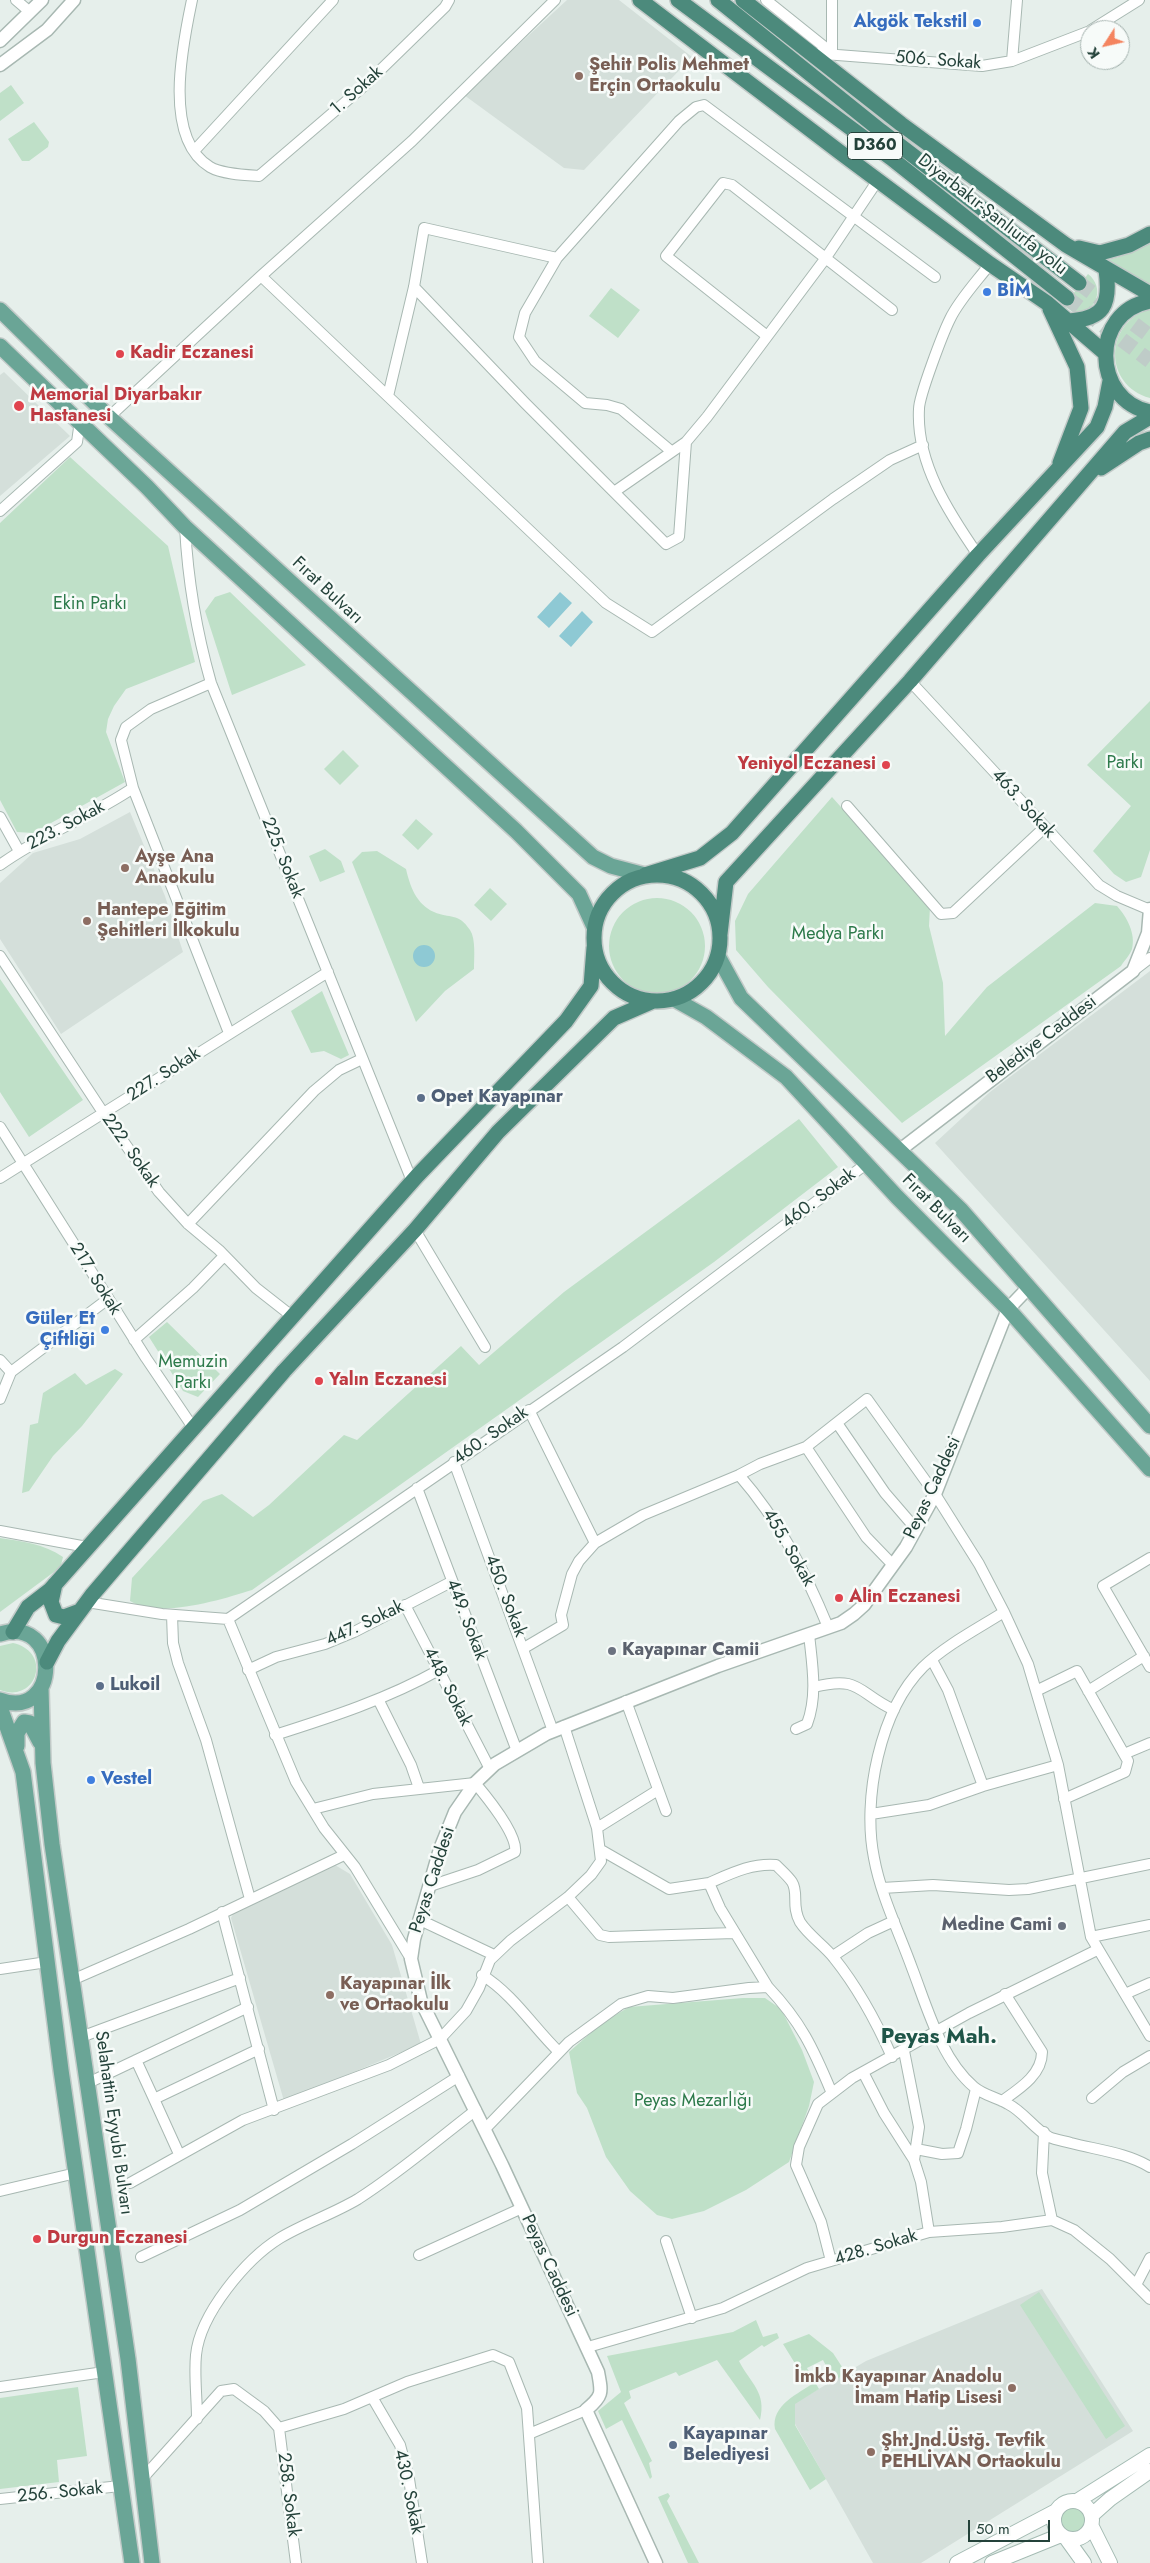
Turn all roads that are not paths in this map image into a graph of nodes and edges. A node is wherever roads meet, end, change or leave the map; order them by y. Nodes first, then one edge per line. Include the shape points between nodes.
1 (16, 0) edge
2 (42, 0) edge
3 (74, 0) edge
4 (192, 0) edge
5 (333, 0) edge
6 (449, 0) edge
7 (555, 0) edge
8 (640, 0) edge
9 (664, 0) edge
10 (678, 0) edge
11 (718, 0) edge
12 (744, 0) edge
13 (766, 0) edge
14 (832, 0) edge
15 (1017, 0) edge
16 (1139, 0) edge
17 (30, 12) junction
18 (1109, 20) edge
19 (1080, 34) edge
20 (0, 41) edge
21 (742, 49) junction
22 (811, 53) junction
23 (832, 53) junction
24 (1012, 61) junction
25 (0, 65) edge
26 (194, 151) junction
27 (878, 180) junction
28 (854, 217) junction
29 (1150, 234) edge
30 (1066, 245) junction
31 (557, 258) junction
32 (825, 259) junction
33 (990, 264) junction
34 (1106, 270) junction
35 (262, 276) junction
36 (935, 277) dead end
37 (1078, 283) tunnel mouth
38 (414, 287) junction
39 (1150, 294) edge
40 (1067, 298) tunnel mouth
41 (1150, 302) edge
42 (1047, 303) junction
43 (0, 310) edge
44 (892, 310) dead end
45 (1068, 321) junction
46 (767, 336) junction
47 (1, 349) edge
48 (1105, 353) junction
49 (1110, 381) junction
50 (388, 396) junction
51 (1150, 412) edge
52 (109, 417) junction
53 (1150, 417) edge
54 (80, 422) junction
55 (1150, 439) edge
56 (686, 442) junction
57 (923, 445) junction
58 (671, 451) junction
59 (1056, 473) junction
60 (1080, 484) junction
61 (614, 492) junction
62 (0, 511) edge
63 (185, 527) junction
64 (978, 555) junction
65 (910, 681) junction
66 (211, 683) junction
67 (133, 788) junction
68 (847, 806) dead end
69 (0, 816) edge
70 (1044, 828) junction
71 (19, 852) junction
72 (0, 865) edge
73 (645, 875) junction
74 (1150, 909) edge
75 (594, 927) junction
76 (720, 934) junction
77 (594, 948) junction
78 (0, 956) edge
79 (718, 956) junction
80 (1150, 958) edge
81 (1133, 971) junction
82 (328, 972) junction
83 (674, 999) junction
84 (653, 1001) junction
85 (230, 1033) junction
86 (362, 1059) junction
87 (104, 1114) junction
88 (0, 1127) edge
89 (900, 1150) junction
90 (23, 1164) junction
91 (866, 1164) junction
92 (0, 1178) edge
93 (412, 1181) junction
94 (188, 1224) junction
95 (415, 1230) junction
96 (224, 1256) junction
97 (1029, 1288) junction
98 (108, 1299) junction
99 (1008, 1309) junction
100 (294, 1317) junction
101 (134, 1340) junction
102 (485, 1348) dead end
103 (0, 1360) edge
104 (11, 1372) junction
105 (0, 1399) edge
106 (529, 1410) junction
107 (837, 1423) junction
108 (1150, 1426) edge
109 (194, 1429) junction
110 (806, 1447) junction
111 (454, 1462) junction
112 (1150, 1469) edge
113 (739, 1475) junction
114 (417, 1488) junction
115 (934, 1494) junction
116 (916, 1528) junction
117 (0, 1530) edge
118 (595, 1543) junction
119 (87, 1547) junction
120 (1150, 1558) edge
121 (893, 1566) junction
122 (451, 1582) junction
123 (55, 1584) junction
124 (405, 1605) junction
125 (83, 1606) junction
126 (1004, 1612) junction
127 (172, 1615) junction
128 (228, 1620) junction
129 (828, 1627) junction
130 (7, 1633) edge
131 (809, 1634) junction
132 (524, 1648) junction
133 (1144, 1656) junction
134 (932, 1660) junction
135 (47, 1662) junction
136 (1150, 1667) edge
137 (248, 1670) junction
138 (439, 1670) junction
139 (814, 1687) junction
140 (41, 1688) junction
141 (1036, 1691) junction
142 (1088, 1691) junction
143 (0, 1700) edge
144 (378, 1701) junction
145 (626, 1701) junction
146 (0, 1707) edge
147 (894, 1710) junction
148 (559, 1729) junction
149 (796, 1729) dead end
150 (275, 1735) junction
151 (1150, 1743) edge
152 (42, 1748) junction
153 (517, 1751) junction
154 (17, 1752) junction
155 (1124, 1754) junction
156 (1058, 1765) junction
157 (490, 1769) junction
158 (475, 1783) junction
159 (983, 1786) junction
160 (420, 1788) junction
161 (658, 1790) junction
162 (1064, 1799) junction
163 (313, 1809) junction
164 (666, 1811) dead end
165 (871, 1814) junction
166 (597, 1828) junction
167 (601, 1850) junction
168 (344, 1855) junction
169 (1150, 1864) edge
170 (1079, 1878) junction
171 (709, 1883) junction
172 (430, 1886) junction
173 (882, 1888) junction
174 (568, 1897) junction
175 (250, 1899) junction
176 (222, 1912) junction
177 (420, 1920) junction
178 (894, 1921) junction
179 (1150, 1925) edge
180 (734, 1932) junction
181 (1091, 1937) junction
182 (1097, 1950) junction
183 (494, 1955) junction
184 (833, 1956) junction
185 (411, 1959) junction
186 (47, 1962) junction
187 (0, 1969) edge
188 (482, 1975) junction
189 (240, 1978) junction
190 (72, 1980) junction
191 (1150, 1983) edge
192 (768, 1987) junction
193 (1005, 1994) junction
194 (1125, 1994) junction
195 (248, 2007) junction
196 (937, 2032) junction
197 (1150, 2036) edge
198 (81, 2037) junction
199 (440, 2038) junction
200 (259, 2049) junction
201 (904, 2051) junction
202 (559, 2052) junction
203 (1150, 2056) edge
204 (892, 2057) junction
205 (136, 2060) junction
206 (863, 2072) junction
207 (459, 2076) junction
208 (88, 2083) junction
209 (976, 2089) junction
210 (832, 2091) junction
211 (1092, 2098) dead end
212 (154, 2099) junction
213 (1002, 2101) junction
214 (274, 2110) junction
215 (476, 2110) junction
216 (485, 2129) junction
217 (1044, 2132) junction
218 (916, 2149) junction
219 (179, 2154) junction
220 (914, 2160) junction
221 (1150, 2167) edge
222 (76, 2173) junction
223 (130, 2183) dead end
224 (0, 2191) edge
225 (522, 2208) junction
226 (1052, 2220) junction
227 (929, 2232) junction
228 (666, 2241) dead end
229 (419, 2255) dead end
230 (141, 2257) dead end
231 (1150, 2258) edge
232 (831, 2261) junction
233 (1137, 2283) junction
234 (1150, 2299) edge
235 (692, 2318) junction
236 (588, 2347) junction
237 (104, 2372) junction
238 (0, 2387) edge
239 (372, 2397) junction
240 (586, 2410) junction
241 (197, 2419) junction
242 (279, 2428) junction
243 (529, 2434) junction
244 (1150, 2455) edge
245 (1150, 2471) edge
246 (142, 2479) junction
247 (120, 2486) junction
248 (0, 2499) edge
249 (1077, 2501) junction
250 (1056, 2511) junction
251 (1092, 2521) junction
252 (1064, 2537) junction
253 (132, 2563) edge
254 (152, 2563) edge
255 (296, 2563) edge
256 (422, 2563) edge
257 (538, 2563) edge
258 (656, 2563) edge
259 (957, 2563) edge
260 (992, 2563) edge
261 (1084, 2563) edge
262 (1110, 2563) edge

1 - 17 street
2 - 17 street
3 - 25 street via 47,30
4 - 26 street via 182,43 178,94 184,127
5 - 26 street
6 - 26 street, 1. Sokak via 364,86 259,176 210,167
7 - 35 street via 412,141
8 - 27 highway
9 - 21 highway
10 - 21 highway, Diyarbakır-Şanlıurfa yolu / D360
11 - 37 highway, D360
12 - 22 highway
13 - 23 street
14 - 23 street
15 - 24 street
16 - 18 street, 506. Sokak
17 - 20 street
19 - 24 street, 506. Sokak
21 - 40 highway, Diyarbakır-Şanlıurfa yolu / D360 via 891,158
22 - 23 street, 506. Sokak
22 - 30 highway
23 - 24 street, 506. Sokak via 982,66
27 - 28 street
27 - 33 highway
28 - 31 street via 704,105 696,107 679,121
28 - 32 street
28 - 36 street
29 - 30 highway via 1129,245 1100,253
30 - 34 highway
31 - 38 street via 424,228
31 - 58 street via 525,313 520,337 535,361 585,403 621,409
32 - 44 street
32 - 46 street
32 - 46 street via 732,185 723,183 666,256
33 - 42 highway
33 - 57 street via 950,318 919,407
34 - 39 highway
34 - 45 highway via 1108,298 1103,309 1083,320
35 - 50 street
35 - 52 street
38 - 50 street
38 - 61 street
41 - 48 highway via 1125,312 1113,326
42 - 45 highway
42 - 59 highway via 1077,367 1081,408
43 - 52 main road, Fırat Bulvarı
45 - 48 highway
46 - 56 street
47 - 54 main road
48 - 49 highway via 1104,363
49 - 51 highway via 1129,403
49 - 59 highway via 1097,427
50 - 57 street via 606,603 652,632 833,499 890,460
52 - 73 main road, Fırat Bulvarı via 593,857 611,866
53 - 60 highway via 1125,432
54 - 62 street via 77,442
54 - 63 main road
55 - 60 highway via 1115,458
56 - 58 street
56 - 61 street via 678,537 666,544
57 - 64 street via 948,512
58 - 61 street
59 - 64 highway
60 - 65 highway
63 - 66 street, 225. Sokak via 196,630
63 - 75 main road via 516,831 579,894
64 - 73 highway via 732,833 700,858
65 - 70 street, 463. Sokak
65 - 76 highway via 726,882
66 - 67 street via 151,709 126,727 121,740
66 - 82 street, 225. Sokak
67 - 71 street, 223. Sokak via 91,815
67 - 85 street
68 - 70 street via 941,914 953,913
69 - 71 street
70 - 74 street, 463. Sokak via 1099,885
71 - 72 street, 223. Sokak
73 - 75 highway via 627,881 611,893 600,908
73 - 76 highway via 667,874 687,882 704,895 716,913
74 - 81 street via 1148,933
75 - 77 highway
76 - 79 highway
77 - 84 highway via 601,968 614,985 632,996
77 - 93 highway via 591,986 566,1021
78 - 87 street, 222. Sokak
79 - 83 highway via 709,975 694,990
79 - 89 main road, Fırat Bulvarı via 741,998
80 - 81 street
81 - 89 street, Belediye Caddesi
82 - 85 street, 227. Sokak
82 - 86 street, 225. Sokak
83 - 84 highway
83 - 91 main road, Fırat Bulvarı via 706,1017 786,1077
84 - 95 highway via 614,1018 498,1132
85 - 87 street, 227. Sokak
86 - 93 street, 225. Sokak
86 - 94 street via 340,1070 314,1091
87 - 90 street, 227. Sokak
87 - 94 street, 222. Sokak via 159,1192
88 - 90 street, 217. Sokak
89 - 97 main road, Fırat Bulvarı via 961,1210
90 - 92 street, 227. Sokak
90 - 98 street, 217. Sokak
91 - 99 main road, Fırat Bulvarı
91 - 106 street, 460. Sokak via 623,1347
93 - 100 highway
94 - 96 street, 222. Sokak
95 - 102 street
95 - 125 highway via 284,1371
96 - 100 street, 222. Sokak via 256,1288
96 - 101 street
97 - 99 street, Peyas Caddesi
97 - 108 main road, Fırat Bulvarı
98 - 101 street, 217. Sokak
98 - 104 street
99 - 112 main road, Fırat Bulvarı
99 - 115 street, Peyas Caddesi
100 - 109 highway
101 - 109 street, 217. Sokak
103 - 104 street
104 - 105 street
106 - 111 street, 460. Sokak
106 - 118 street
107 - 110 street
107 - 115 street via 867,1399
107 - 116 street via 885,1493
109 - 119 highway
110 - 113 street
110 - 121 street via 866,1537
111 - 114 street, 460. Sokak
111 - 132 street, 450. Sokak
113 - 118 street via 643,1514
113 - 129 street, 455. Sokak via 789,1543
114 - 122 street, 449. Sokak
114 - 128 street, 460. Sokak
115 - 116 street, Peyas Caddesi
115 - 126 street
116 - 121 street, Peyas Caddesi
117 - 119 street
118 - 132 street via 572,1574 563,1608 563,1625
119 - 123 highway
120 - 133 street via 1103,1586
121 - 129 street, Peyas Caddesi via 864,1606 841,1623
122 - 124 street, 447. Sokak
122 - 153 street, 449. Sokak
123 - 125 highway via 51,1602 56,1615 64,1617
123 - 130 highway via 28,1607
124 - 137 street, 447. Sokak via 354,1632 325,1644 276,1657
124 - 138 street, 448. Sokak
125 - 127 street
125 - 135 highway
126 - 134 street
126 - 141 street via 1028,1664
127 - 128 street
127 - 175 street via 178,1663 206,1740
128 - 137 street
129 - 131 street, Peyas Caddesi
130 - 135 main road via 32,1638 45,1653
131 - 139 street
131 - 145 street, Peyas Caddesi
132 - 148 street, 450. Sokak
133 - 136 street
133 - 142 street
134 - 147 street via 907,1686
134 - 159 street via 948,1690
135 - 140 main road, Selahattin Eyyubi Bulvarı via 48,1672
137 - 150 street
138 - 144 street
138 - 157 street, 448. Sokak
139 - 147 street via 832,1682 852,1683 879,1704
139 - 149 street via 807,1724
140 - 143 main road via 25,1700
140 - 152 main road, Selahattin Eyyubi Bulvarı
141 - 142 street via 1077,1671
141 - 156 street
142 - 155 street
144 - 150 street
144 - 160 street
145 - 148 street, Peyas Caddesi
145 - 161 street
146 - 154 main road
147 - 165 street via 880,1751
148 - 153 street, Peyas Caddesi
148 - 166 street, 450. Sokak
150 - 163 street via 296,1782
151 - 155 street
152 - 154 main road via 30,1723 24,1722 17,1732
152 - 190 main road, Selahattin Eyyubi Bulvarı
153 - 157 street, Peyas Caddesi
154 - 186 main road via 24,1781
155 - 162 street via 1128,1760 1125,1772
156 - 159 street
156 - 162 street
157 - 158 street, Peyas Caddesi
158 - 160 street
158 - 172 street, Peyas Caddesi via 455,1812
158 - 172 street via 502,1820 516,1847 515,1852 478,1870
159 - 165 street via 928,1805
160 - 163 street via 373,1794
161 - 164 street
161 - 166 street
162 - 170 street
163 - 168 street
165 - 173 street via 873,1856
166 - 167 street, 450. Sokak
167 - 171 street via 669,1889
167 - 174 street via 599,1867
168 - 175 street
168 - 185 street via 355,1867
169 - 170 street
170 - 173 street via 1009,1890 933,1885
170 - 181 street
171 - 180 street
171 - 184 street via 744,1868 776,1865 793,1882 796,1892 794,1905 799,1920
172 - 177 street, Peyas Caddesi
173 - 178 street
174 - 180 street via 600,1935 609,1937
174 - 183 street
175 - 176 street
176 - 189 street
176 - 190 street
177 - 183 street
177 - 185 street, Peyas Caddesi
178 - 184 street via 868,1933
178 - 196 street
179 - 181 street
180 - 192 street
181 - 182 street
182 - 193 street
182 - 194 street
183 - 188 street
184 - 204 street via 869,2008
185 - 199 street, Peyas Caddesi via 421,2001
186 - 187 street
186 - 222 main road
188 - 199 street via 480,1988 466,2011
188 - 202 street via 511,1999
189 - 195 street
189 - 198 street
190 - 198 main road, Selahattin Eyyubi Bulvarı
191 - 194 street
192 - 202 street via 635,1999 592,2023
192 - 210 street via 804,2032
193 - 196 street
193 - 213 street via 1042,2052 1042,2061 1030,2079
194 - 197 street
195 - 200 street
195 - 205 street
196 - 201 street
196 - 209 street
198 - 208 main road, Selahattin Eyyubi Bulvarı
199 - 207 street, Peyas Caddesi
199 - 214 street via 389,2065
200 - 212 street
200 - 214 street
201 - 204 street
201 - 218 street via 918,2127
202 - 216 street
203 - 211 street via 1123,2072
204 - 206 street
205 - 208 street
205 - 212 street
206 - 210 street
206 - 220 street
207 - 215 street, Peyas Caddesi
207 - 230 street via 248,2206
208 - 246 main road, Selahattin Eyyubi Bulvarı
209 - 213 street
209 - 218 street via 958,2153 942,2154
210 - 232 street via 818,2104 799,2147 796,2165 821,2222
212 - 219 street
213 - 217 street via 1026,2115
214 - 219 street via 243,2120
215 - 216 street, Peyas Caddesi
215 - 241 street via 371,2191 280,2238 243,2270 210,2312 196,2353
216 - 225 street, Peyas Caddesi
217 - 221 street via 1137,2159
217 - 226 street via 1042,2173
218 - 220 street
219 - 223 street
220 - 227 street
222 - 224 street
222 - 237 main road
225 - 229 street
225 - 236 street, Peyas Caddesi
226 - 227 street, 428. Sokak
226 - 233 street via 1074,2230
227 - 232 street, 428. Sokak
228 - 235 street
231 - 233 street
232 - 235 street, 428. Sokak via 807,2268 723,2308
233 - 234 street
235 - 236 street, 428. Sokak
236 - 240 street, Peyas Caddesi via 602,2392
237 - 238 street
237 - 247 main road
239 - 242 street via 344,2409
239 - 243 street via 485,2355 502,2357 508,2362 527,2408
239 - 256 street, 430. Sokak via 400,2445 409,2479
240 - 243 street
240 - 258 street
241 - 242 street via 221,2391 234,2389 264,2411
241 - 246 street
242 - 255 street, 258. Sokak
243 - 257 street
244 - 249 main road
245 - 251 main road via 1116,2494
246 - 254 main road, Selahattin Eyyubi Bulvarı
247 - 248 street, 256. Sokak
247 - 253 main road
249 - 250 main road via 1065,2502
249 - 251 main road via 1086,2506
250 - 252 main road via 1054,2524
250 - 259 main road
251 - 252 main road via 1089,2532 1078,2539
251 - 262 main road
252 - 260 main road
252 - 261 main road

